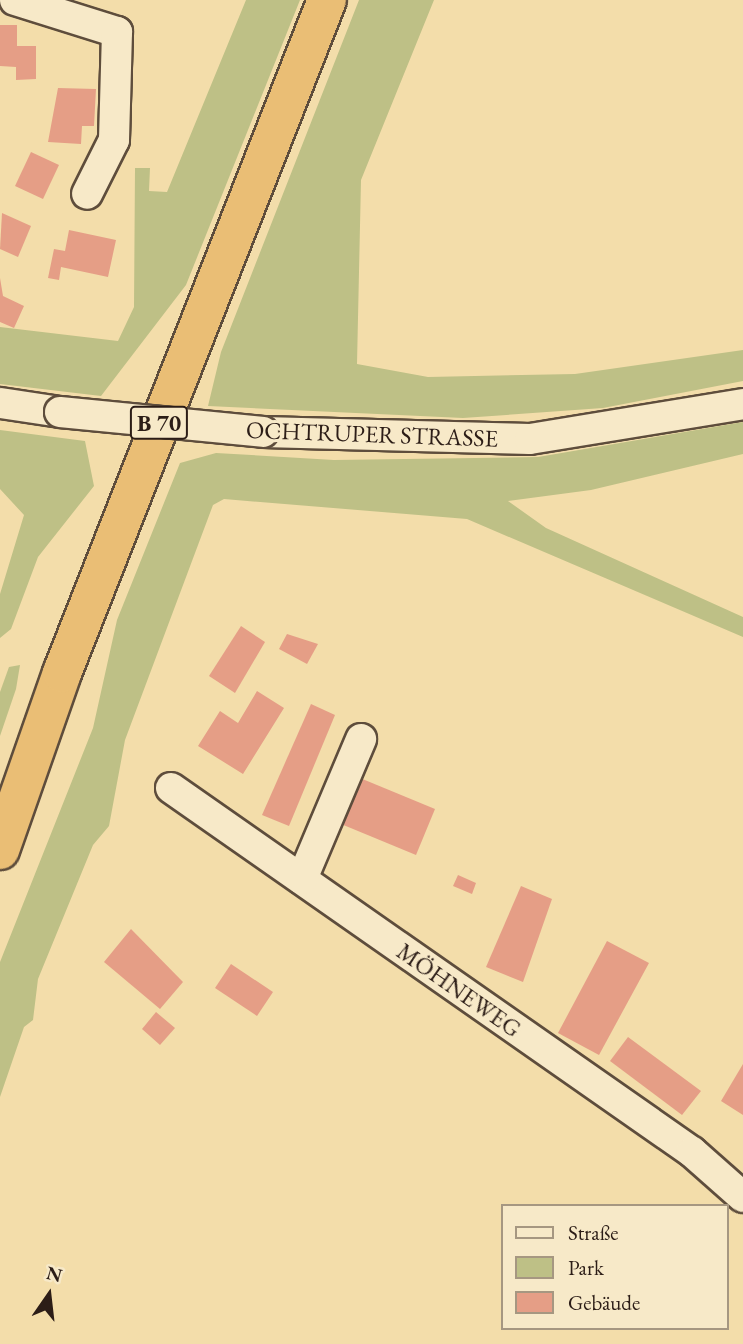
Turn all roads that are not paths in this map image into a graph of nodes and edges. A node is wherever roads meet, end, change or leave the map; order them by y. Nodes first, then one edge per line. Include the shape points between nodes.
1 (15, 0) edge
2 (327, 0) edge
3 (88, 194) dead end
4 (0, 403) edge
5 (743, 404) edge
6 (361, 739) dead end
7 (171, 788) dead end
8 (0, 850) edge
9 (302, 879) junction
10 (743, 1197) edge

1 - 3 street via 117,32 114,140
2 - 8 highway, B 70 via 62,673
4 - 5 street, OCHTRUPER STRASSE, bridge via 263,432 530,439
6 - 9 street
7 - 9 street, MÖHNEWEG
9 - 10 street, MÖHNEWEG via 692,1152

